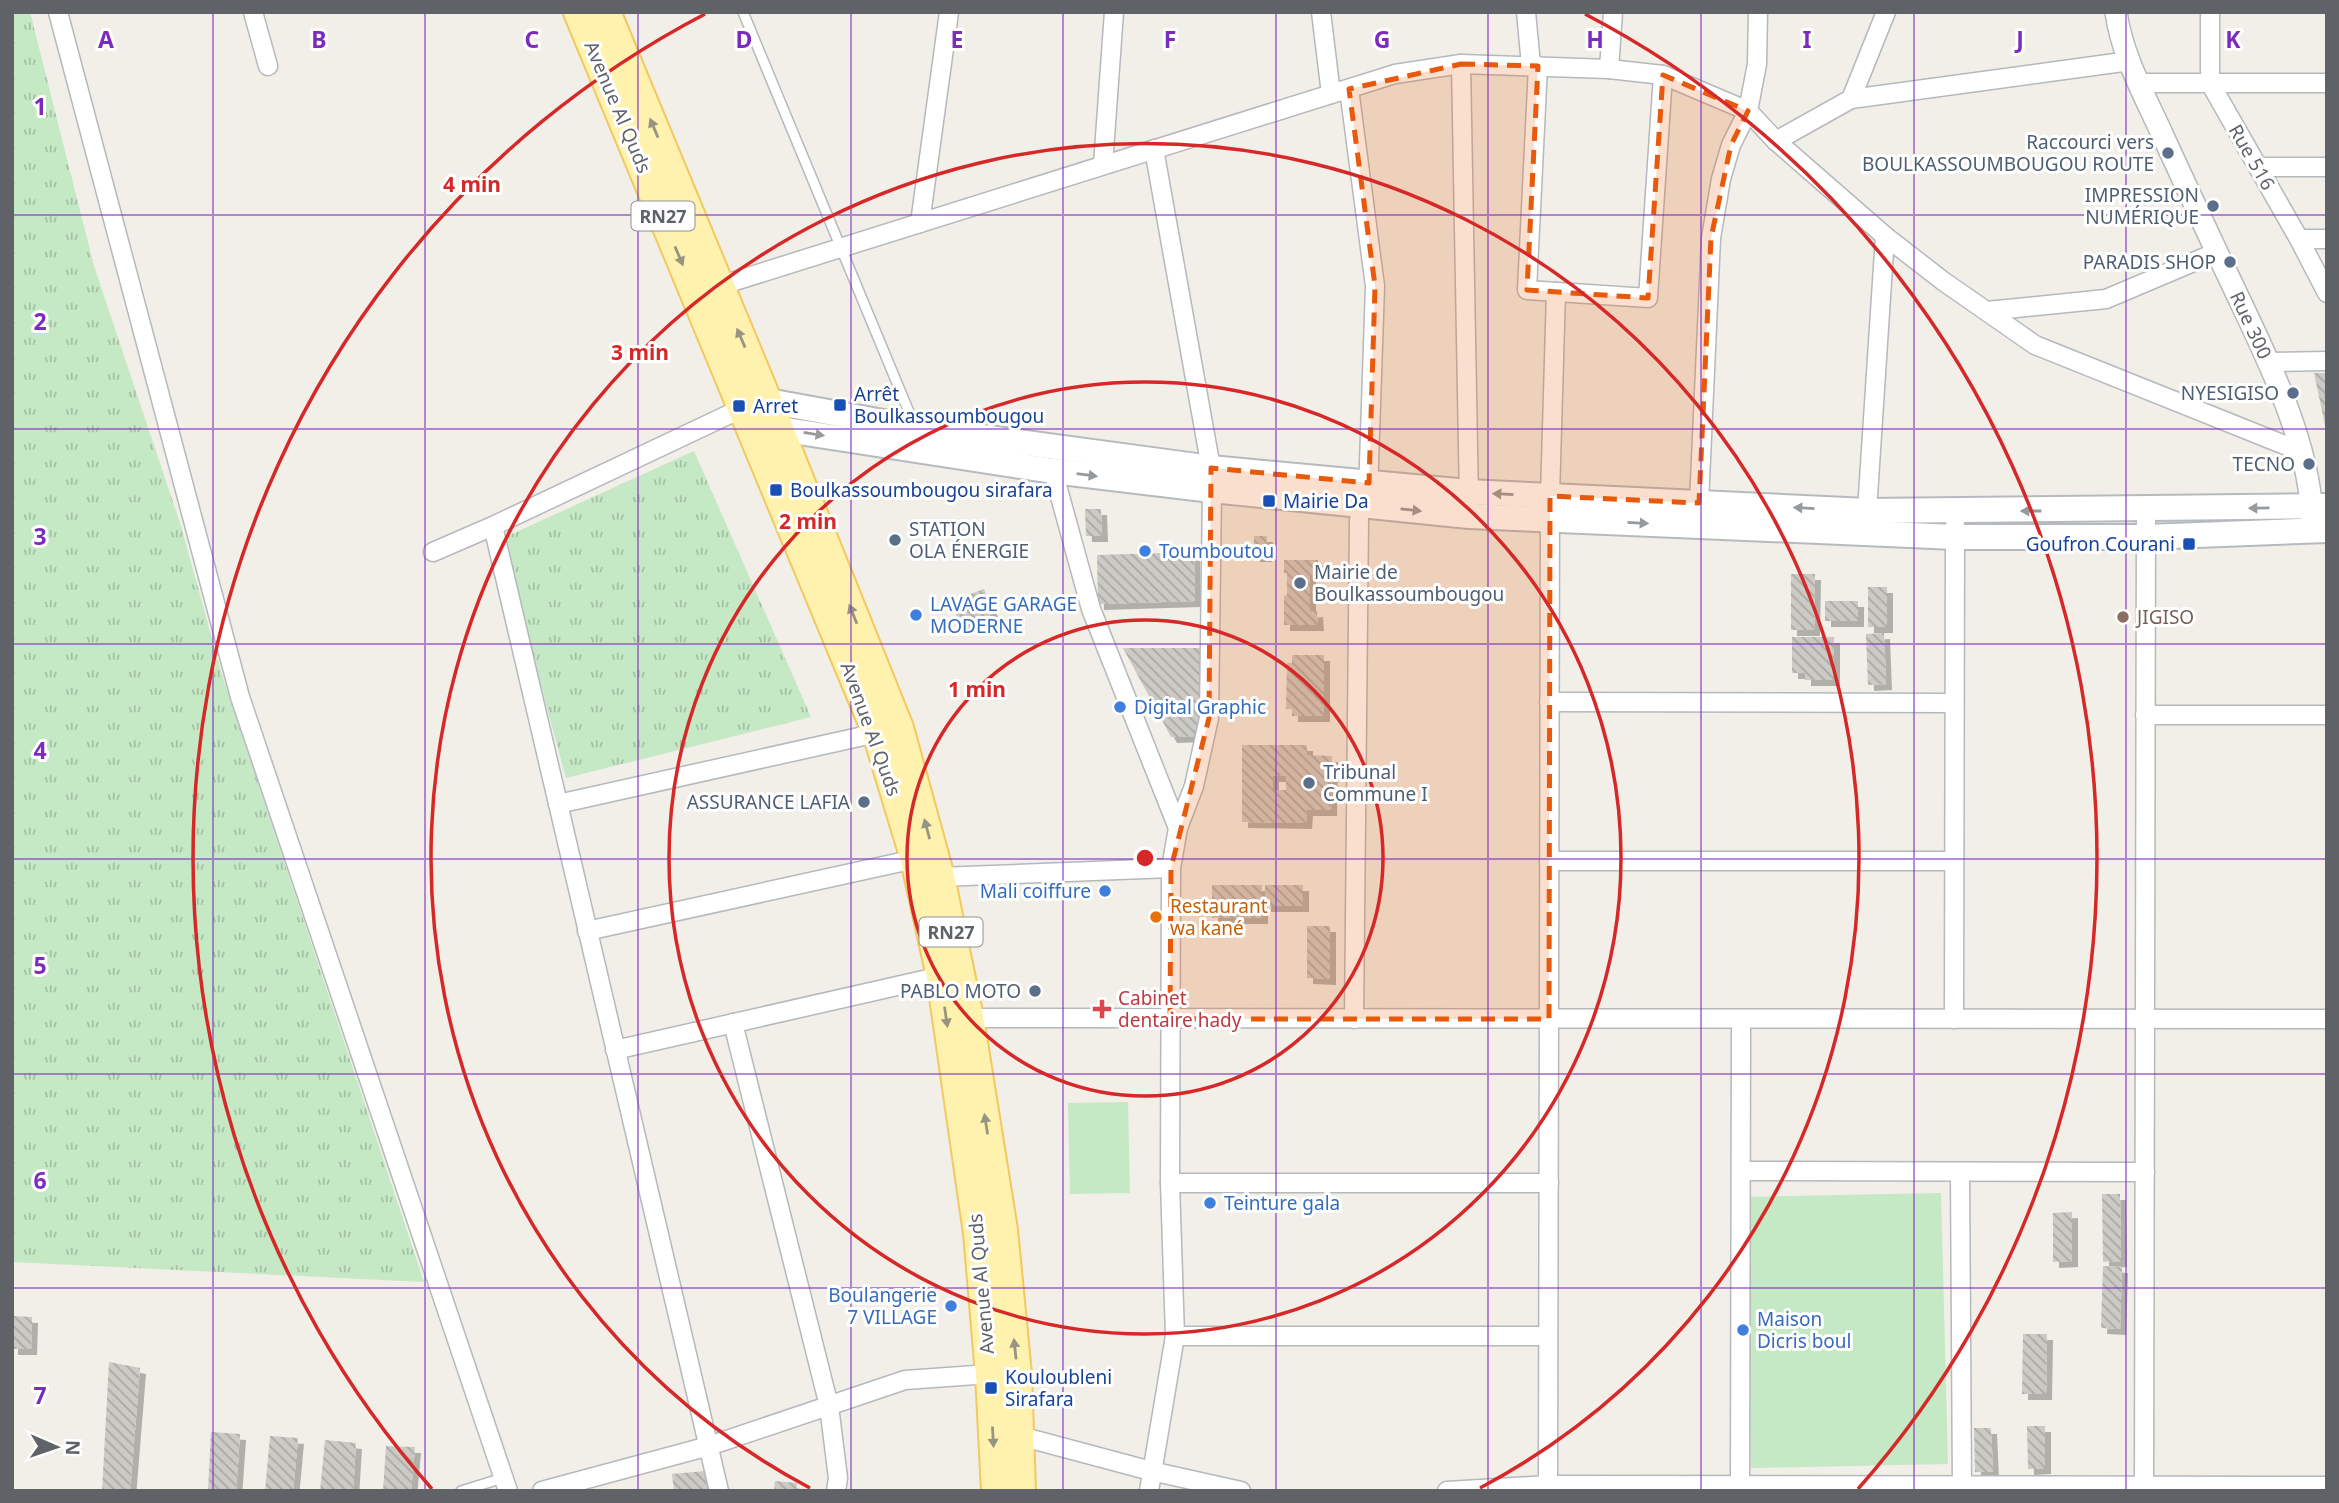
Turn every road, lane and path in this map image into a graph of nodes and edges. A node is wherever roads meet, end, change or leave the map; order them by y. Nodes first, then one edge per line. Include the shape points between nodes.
1 (58, 12) edge
2 (253, 12) edge
3 (578, 12) edge
4 (606, 12) edge
5 (743, 12) edge
6 (949, 12) edge
7 (1114, 12) edge
8 (1321, 12) edge
9 (1526, 12) edge
10 (1613, 12) edge
11 (1758, 12) edge
12 (1886, 12) edge
13 (2116, 12) edge
14 (2210, 12) edge
15 (2130, 61) junction
16 (1461, 65) junction
17 (268, 66) dead end
18 (1534, 66) junction
19 (1609, 69) junction
20 (1663, 75) junction
21 (2138, 83) junction
22 (2210, 83) junction
23 (2327, 83) edge
24 (1349, 89) junction
25 (1331, 94) junction
26 (1851, 99) junction
27 (1748, 111) junction
28 (1776, 141) junction
29 (1154, 149) junction
30 (1102, 164) junction
31 (2258, 167) junction
32 (2327, 167) edge
33 (920, 223) junction
34 (1885, 236) junction
35 (2299, 239) junction
36 (2327, 239) edge
37 (841, 248) junction
38 (2217, 252) junction
39 (719, 286) junction
40 (1556, 292) junction
41 (2327, 293) edge
42 (1987, 311) junction
43 (2327, 361) edge
44 (2269, 362) junction
45 (747, 410) junction
46 (916, 428) junction
47 (779, 429) junction
48 (926, 452) junction
49 (2302, 452) junction
50 (1053, 471) junction
51 (1211, 479) junction
52 (1365, 502) junction
53 (1699, 503) junction
54 (1469, 504) junction
55 (1550, 508) junction
56 (2146, 510) junction
57 (1867, 511) junction
58 (1955, 512) junction
59 (2320, 518) edge
60 (493, 526) junction
61 (1955, 537) junction
62 (2146, 537) junction
63 (433, 552) dead end
64 (1549, 702) junction
65 (1954, 703) junction
66 (2145, 715) junction
67 (2327, 715) edge
68 (877, 733) junction
69 (558, 804) junction
70 (1178, 828) junction
71 (915, 859) junction
72 (1549, 861) junction
73 (1954, 861) junction
74 (1171, 868) junction
75 (940, 877) junction
76 (587, 931) junction
77 (940, 976) junction
78 (969, 1018) junction
79 (1354, 1018) junction
80 (1549, 1018) junction
81 (1170, 1019) junction
82 (1741, 1019) junction
83 (1954, 1019) junction
84 (2145, 1019) junction
85 (2327, 1019) edge
86 (733, 1023) junction
87 (615, 1050) junction
88 (1741, 1171) junction
89 (1960, 1172) junction
90 (2145, 1172) junction
91 (1170, 1183) junction
92 (1549, 1184) junction
93 (1175, 1336) junction
94 (1548, 1336) junction
95 (989, 1374) junction
96 (829, 1406) junction
97 (1020, 1436) junction
98 (709, 1446) junction
99 (1151, 1471) junction
100 (506, 1484) edge
101 (2327, 1486) edge
102 (1548, 1488) edge
103 (1740, 1488) edge
104 (1962, 1488) edge
105 (2144, 1488) edge
106 (461, 1491) edge
107 (542, 1491) edge
108 (719, 1491) edge
109 (836, 1491) edge
110 (996, 1491) edge
111 (1021, 1491) edge
112 (1149, 1491) edge
113 (1241, 1491) edge
114 (1447, 1491) edge

1 - 100 street via 240,697
2 - 17 street
3 -> 45 main road, Avenue Al Quds / RN27
39 -> 4 main road, Avenue Al Quds / RN27
5 - 37 lane
6 - 33 street
7 - 30 street
8 - 25 street
9 - 18 street
10 - 19 street
11 - 27 street via 1757,64
12 - 26 street
13 - 15 street, Rue 300
14 - 22 street, Rue 516
15 - 21 street, Rue 300
15 - 26 street
16 - 18 street
16 - 24 street via 1395,75
16 - 54 street
18 - 19 street
18 - 40 street via 1527,290
19 - 20 street
20 - 27 street
20 - 40 street via 1648,298
21 - 22 street
21 - 38 street, Rue 300
22 - 23 street
22 - 31 street, Rue 516
24 - 25 street
24 - 52 street via 1375,286
25 - 29 street
26 - 28 street
27 - 28 street
27 - 53 street via 1721,179 1711,237
28 - 34 street
29 - 30 street
29 - 51 street
30 - 33 street
31 - 32 street
31 - 35 street, Rue 516
33 - 37 street
34 - 42 street
34 - 57 street
35 - 36 street
35 - 41 street, Rue 516
37 - 39 street
37 - 46 lane
38 - 42 street via 2106,299
38 - 44 street, Rue 300
45 -> 39 main road, Avenue Al Quds / RN27
40 - 55 street
42 - 49 street via 2035,345
43 - 44 street
44 - 49 street, Rue 300
45 - 46 main road
45 - 47 main road, Avenue Al Quds / RN27
45 - 60 street
45 - 68 main road, Avenue Al Quds / RN27
46 - 48 lane
46 - 51 main road
47 -> 48 main road
75 -> 47 main road, Avenue Al Quds / RN27 via 899,729
48 - 50 main road
49 - 59 street, Rue 300
50 -> 51 main road
50 - 70 street via 1091,609
51 - 52 main road
51 - 70 street via 1209,718 1194,786
52 - 54 main road
52 - 79 street
53 - 55 main road
57 -> 53 main road
54 - 55 main road
55 -> 61 main road
55 - 64 street
56 -> 58 main road
59 -> 56 main road
56 - 62 street
57 - 58 main road
58 - 61 street
59 - 62 main road
60 - 63 street
60 - 69 street
61 - 62 main road
61 - 65 street
62 - 66 street
64 - 65 street
64 - 72 street
65 - 73 street
66 - 67 street
66 - 84 street
68 - 69 street
68 - 71 main road, Avenue Al Quds / RN27
69 - 76 street
70 - 74 street
71 - 76 street
71 - 77 main road, Avenue Al Quds / RN27
72 - 73 street
72 - 80 street
73 - 83 street
74 - 75 street
74 - 81 street
75 - 78 main road, Avenue Al Quds / RN27
76 - 87 street
77 - 86 street
77 -> 95 main road, Avenue Al Quds / RN27 via 978,1233
78 - 81 street
97 -> 78 main road, Avenue Al Quds / RN27 via 1003,1230
79 - 80 street
79 - 81 street
80 - 82 street
80 - 92 street
81 - 91 street
82 - 83 street
82 - 88 street
83 - 84 street
84 - 85 street
84 - 90 street
86 - 87 street
86 - 96 street
87 - 98 street
88 - 89 street
88 - 103 street
89 - 90 street
89 - 104 street
90 - 105 street
91 - 92 street
91 - 93 street
92 - 94 street
93 - 94 street
93 - 99 street
94 - 102 street
95 - 96 street via 905,1380
95 -> 110 main road, Avenue Al Quds / RN27
96 - 98 street
96 - 109 street
97 - 99 street
97 - 111 main road, Avenue Al Quds / RN27
98 - 107 street
98 - 108 street
99 - 112 street
99 - 113 street
100 - 106 lane
101 - 105 street
102 - 103 street
102 - 114 street
103 - 104 street
104 - 105 street

